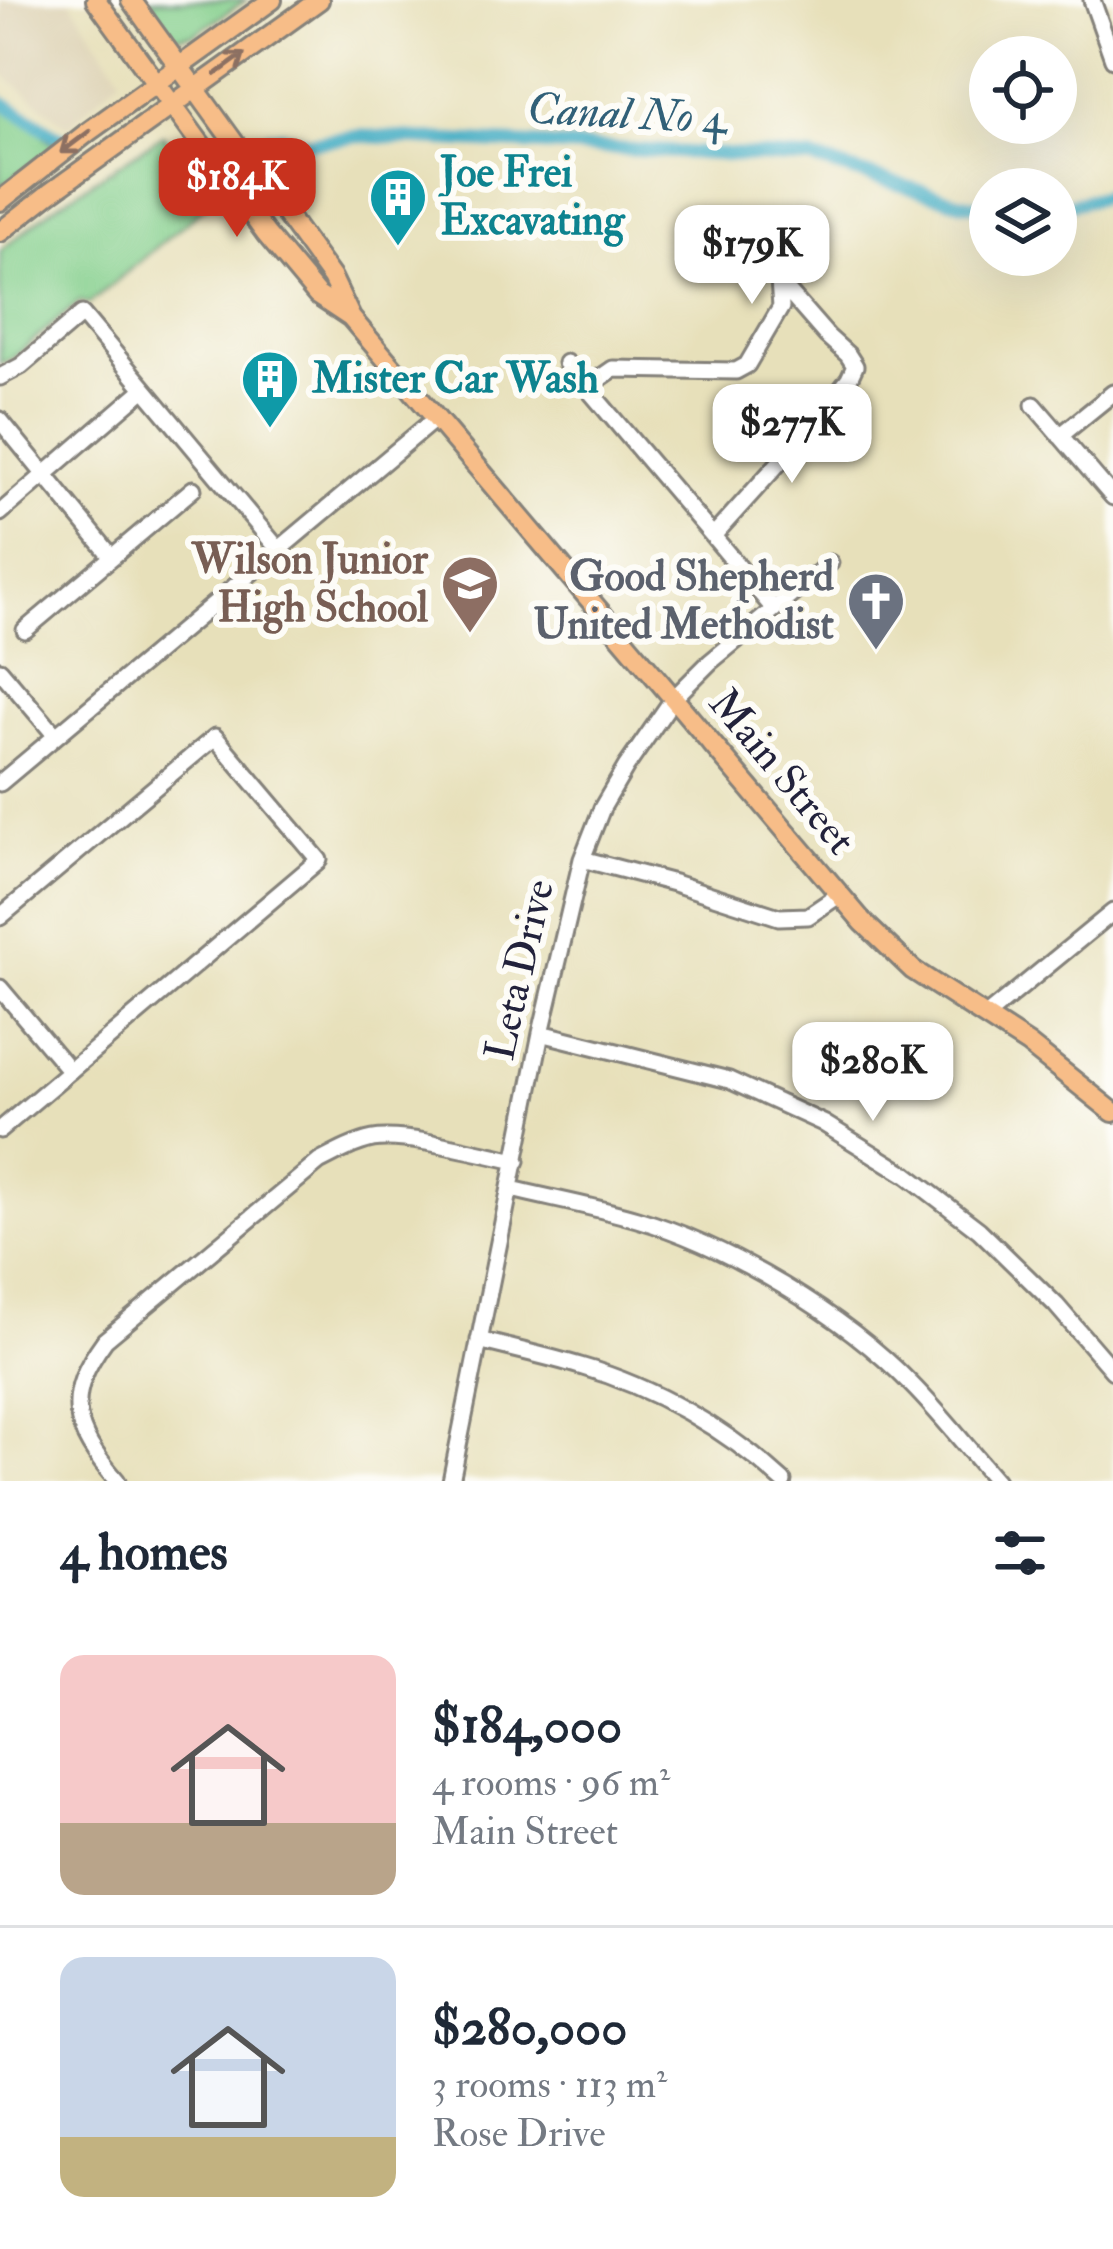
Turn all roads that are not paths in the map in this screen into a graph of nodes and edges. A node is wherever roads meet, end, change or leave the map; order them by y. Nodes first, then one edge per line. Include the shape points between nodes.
1 (96, 0) edge
2 (131, 0) edge
3 (272, 0) edge
4 (319, 0) edge
5 (1092, 0) edge
6 (1113, 59) edge
7 (178, 66) junction
8 (157, 83) junction
9 (195, 89) junction
10 (173, 106) junction
11 (0, 201) edge
12 (778, 230) dead end
13 (0, 232) edge
14 (779, 281) junction
15 (351, 318) junction
16 (566, 363) dead end
17 (0, 377) edge
18 (587, 387) junction
19 (144, 388) junction
20 (1113, 393) edge
21 (1034, 405) dead end
22 (436, 418) junction
23 (0, 420) edge
24 (1060, 436) junction
25 (45, 475) junction
26 (193, 489) dead end
27 (1113, 497) edge
28 (0, 513) edge
29 (712, 536) junction
30 (279, 550) junction
31 (112, 556) junction
32 (830, 563) dead end
33 (773, 608) junction
34 (25, 630) dead end
35 (0, 670) edge
36 (6, 690) edge
37 (673, 699) junction
38 (56, 736) junction
39 (0, 783) edge
40 (582, 859) junction
41 (839, 895) junction
42 (1113, 912) edge
43 (0, 917) edge
44 (0, 988) edge
45 (986, 1016) junction
46 (541, 1033) junction
47 (70, 1072) junction
48 (1113, 1112) edge
49 (0, 1130) edge
50 (517, 1161) junction
51 (512, 1190) junction
52 (479, 1340) junction
53 (1113, 1371) edge
54 (117, 1481) edge
55 (452, 1481) edge
56 (783, 1481) edge
57 (996, 1481) edge

1 - 8 main road, Main Street
2 - 7 main road, Main Street
3 - 7 main road
9 -> 4 main road
5 - 6 street
7 - 8 main road
7 - 9 main road, Main Street
8 - 10 main road, Main Street
8 -> 11 main road
9 - 10 main road
9 - 15 main road, Main Street via 332,278
10 - 13 main road
10 - 15 main road, Main Street via 317,295
12 - 14 street
14 - 18 street via 782,307 747,365 613,369
14 - 29 street via 855,366
15 - 22 main road, Main Street
16 - 18 street
17 - 19 street via 82,314
18 - 29 street
19 - 25 street
19 - 30 street
20 - 24 street
21 - 24 street
22 - 30 street
22 - 37 main road, Main Street
23 - 25 street
24 - 27 street
25 - 28 street
25 - 31 street
26 - 31 street
29 - 33 street
30 - 38 street
31 - 34 street
32 - 33 street, Leta Drive
33 - 37 street, Leta Drive
35 - 36 street
36 - 38 street
37 - 40 street, Leta Drive via 602,808
37 - 41 main road, Main Street
38 - 39 street
40 - 41 street via 779,917 808,916
40 - 46 street, Leta Drive
41 - 45 main road, Main Street via 896,956
42 - 45 street
43 - 47 street via 215,737 319,860
44 - 47 street
45 - 48 main road, Main Street
46 - 50 street, Leta Drive
46 - 53 street via 729,1080 823,1123 979,1230
47 - 49 street
50 - 51 street, Leta Drive
50 - 54 street via 398,1138 373,1139 320,1162 105,1340 86,1365 78,1416
51 - 52 street, Leta Drive
51 - 57 street via 638,1219 789,1290 910,1382
52 - 55 street, Leta Drive
52 - 56 street via 642,1388 704,1421

